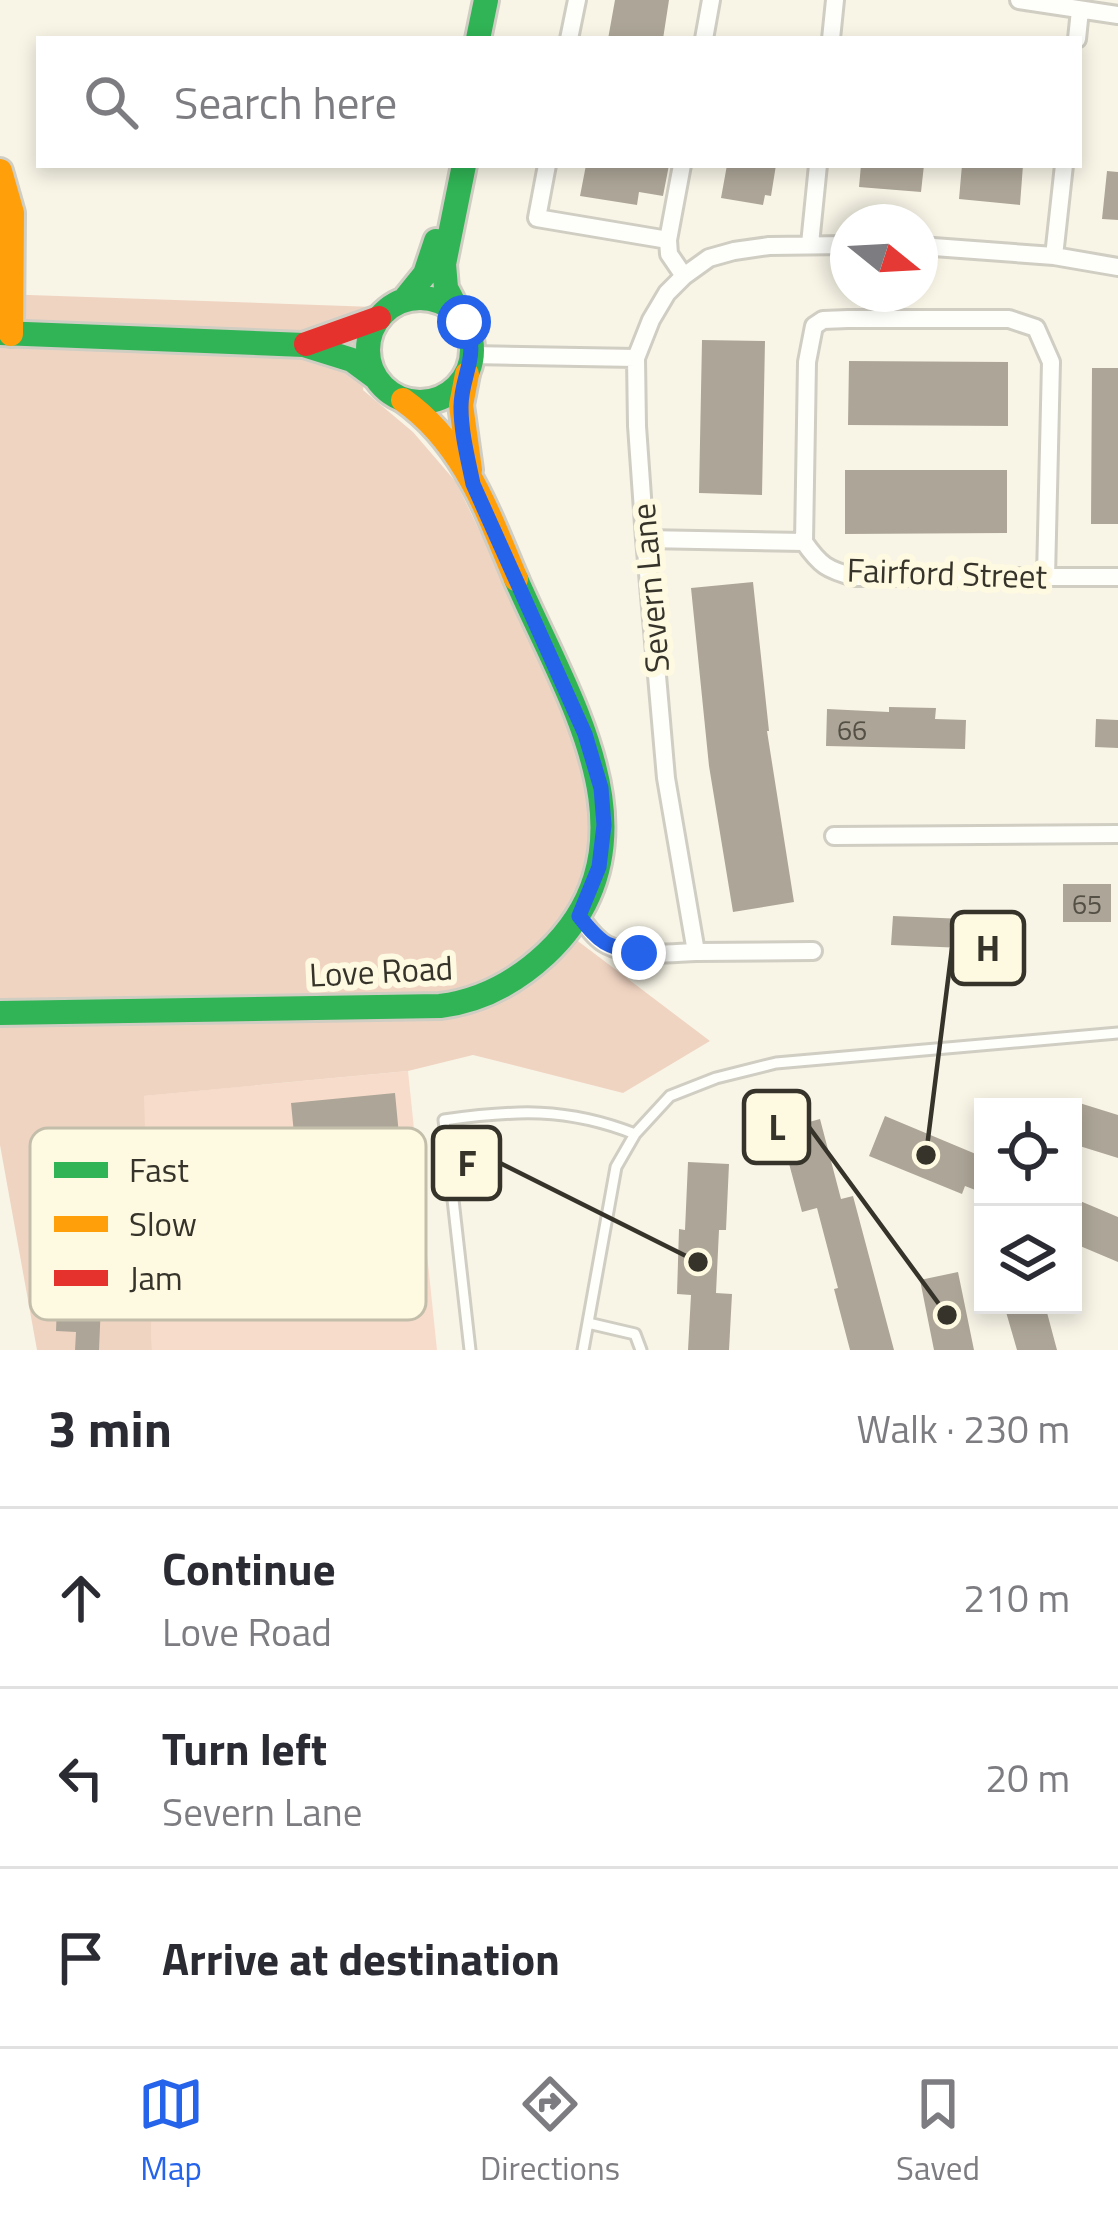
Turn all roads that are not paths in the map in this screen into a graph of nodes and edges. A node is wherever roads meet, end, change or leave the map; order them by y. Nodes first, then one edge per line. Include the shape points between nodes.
1 (486, 0) edge
2 (499, 0) edge
3 (577, 0) edge
4 (711, 0) edge
5 (835, 0) edge
6 (1019, 0) edge
7 (1081, 10) junction
8 (1118, 15) edge
9 (479, 36) edge
10 (491, 36) edge
11 (570, 36) edge
12 (705, 36) edge
13 (831, 36) edge
14 (1077, 36) edge
15 (451, 168) edge
16 (463, 168) edge
17 (546, 168) edge
18 (681, 168) edge
19 (818, 168) edge
20 (1064, 168) edge
21 (0, 171) edge
22 (668, 240) junction
23 (810, 244) junction
24 (830, 244) edge
25 (938, 247) edge
26 (1054, 256) junction
27 (1118, 267) edge
28 (684, 276) junction
29 (404, 300) junction
30 (460, 317) junction
31 (379, 318) junction
32 (5, 334) edge
33 (304, 345) junction
34 (636, 358) junction
35 (470, 362) junction
36 (375, 377) junction
37 (403, 400) junction
38 (473, 484) junction
39 (645, 538) junction
40 (804, 542) junction
41 (1046, 577) junction
42 (1118, 577) edge
43 (1118, 834) edge
44 (834, 836) dead end
45 (579, 916) junction
46 (813, 951) dead end
47 (696, 952) junction
48 (0, 999) edge
49 (124, 1010) junction
50 (0, 1012) edge
51 (0, 1031) edge
52 (1118, 1033) edge
53 (635, 1134) junction
54 (588, 1323) junction
55 (470, 1350) edge
56 (583, 1350) edge
57 (640, 1350) edge

1 - 9 main road
2 - 10 main road
3 - 11 street
4 - 12 street
5 - 13 street
6 - 7 street
7 - 8 street
7 - 14 street
15 - 29 main road via 430,264
16 - 30 main road via 444,264
17 - 22 street via 537,218
18 - 22 street
19 - 23 street
20 - 26 street
21 - 32 main road via 12,214
22 - 28 street
23 - 24 street, Severn Lane
23 - 28 street, Severn Lane via 734,251
25 - 26 street
26 - 27 street
28 - 34 street, Severn Lane via 651,320
29 - 30 main road via 434,299
29 - 31 main road
30 - 35 main road
31 - 33 main road
31 - 36 main road via 367,351
32 - 33 main road
33 - 36 main road via 352,360
34 - 35 street
34 - 39 street, Severn Lane
35 - 37 main road via 440,399
35 - 38 main road, Love Road via 461,404
36 - 37 main road
37 - 38 main road, Love Road via 431,421
38 - 45 main road, Love Road via 585,734 601,788 599,867
39 - 40 street, Fairford Street
39 - 47 street, Severn Lane via 666,778
40 - 41 street, Fairford Street via 819,563 855,577
40 - 41 street via 814,326 1009,319 1036,328 1051,362
41 - 42 street, Fairford Street
43 - 44 street
45 - 47 street via 609,947
45 - 49 main road, Love Road via 530,970 460,1002
46 - 47 street
48 - 49 main road, Love Road
49 - 50 main road, Love Road
49 - 51 main road via 45,1017
52 - 53 lane via 776,1063 670,1096
53 - 54 lane via 616,1168
53 - 55 lane via 555,1113 444,1120
54 - 56 lane
54 - 57 lane via 635,1334

